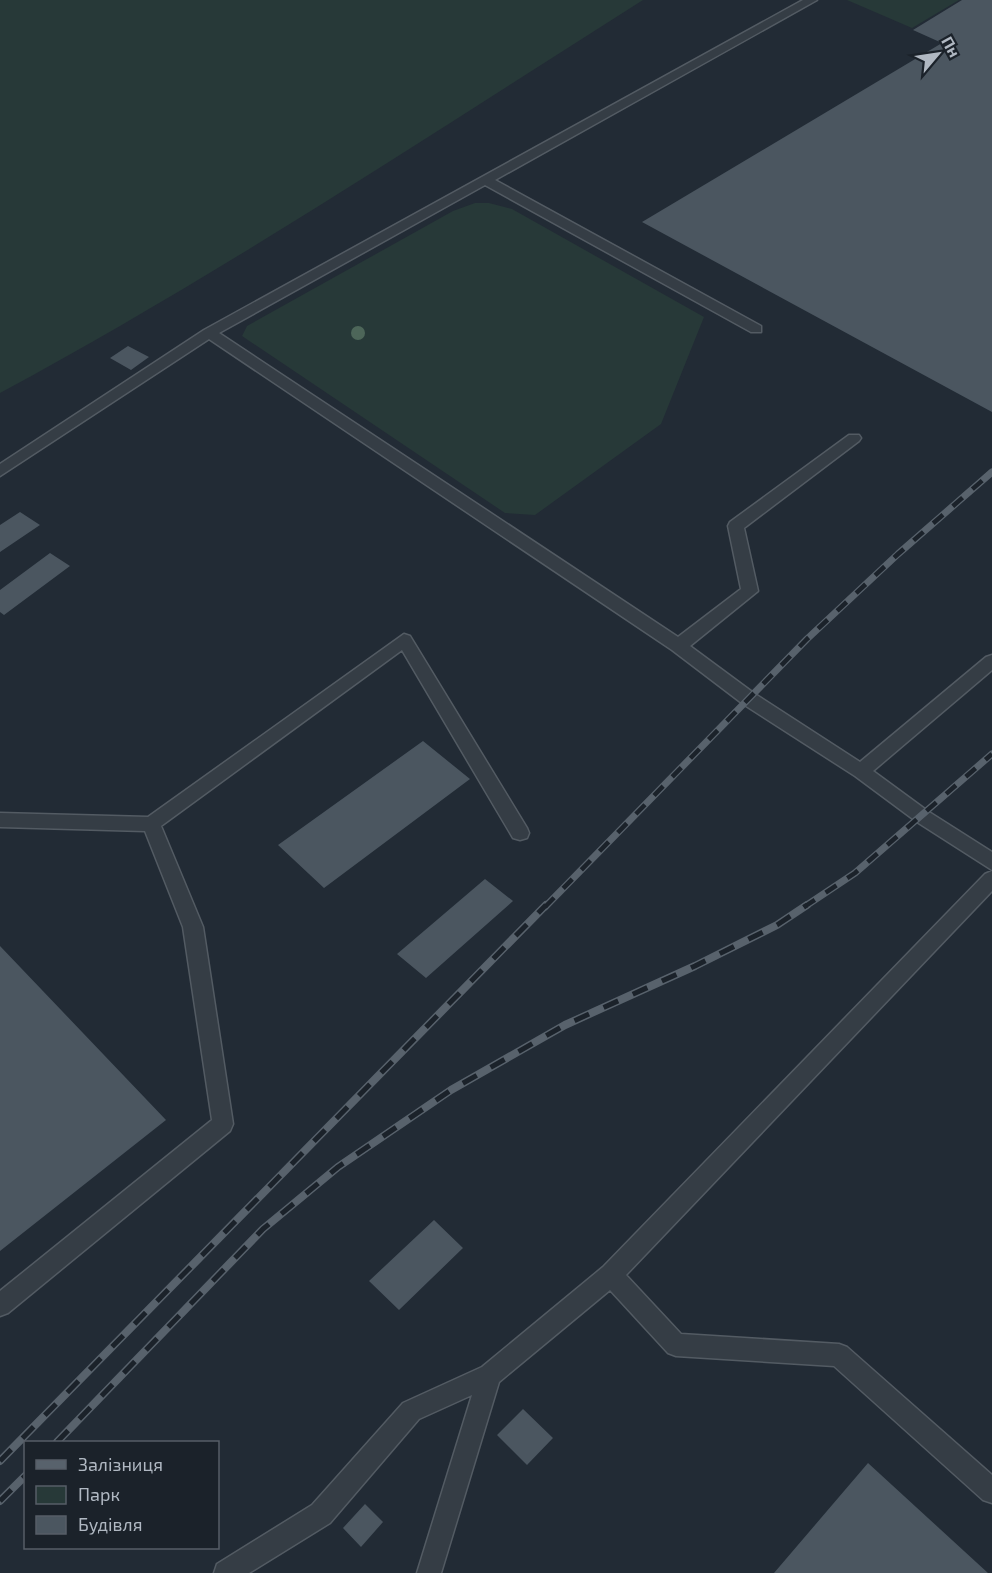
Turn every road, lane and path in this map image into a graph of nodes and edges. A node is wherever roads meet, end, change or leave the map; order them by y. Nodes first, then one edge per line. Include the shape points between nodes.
1 (811, 0) edge
2 (485, 180) junction
3 (756, 329) dead end
4 (209, 333) junction
5 (854, 438) dead end
6 (0, 471) edge
7 (678, 646) junction
8 (992, 661) edge
9 (861, 771) junction
10 (0, 820) edge
11 (151, 824) junction
12 (520, 833) dead end
13 (992, 861) edge
14 (992, 879) edge
15 (611, 1275) junction
16 (0, 1305) edge
17 (490, 1375) junction
18 (992, 1491) edge
19 (225, 1573) edge
20 (429, 1573) edge

1 - 2 lane
2 - 3 lane
2 - 4 lane
4 - 6 lane
4 - 7 lane
5 - 7 lane via 736,526 750,591
7 - 9 lane via 749,699
8 - 9 lane
9 - 13 lane
10 - 11 lane
11 - 12 lane via 404,640
11 - 16 lane via 193,927 223,1124
14 - 15 lane
15 - 17 lane
15 - 18 lane via 676,1345 839,1355
17 - 19 lane via 411,1411 321,1514
17 - 20 lane

